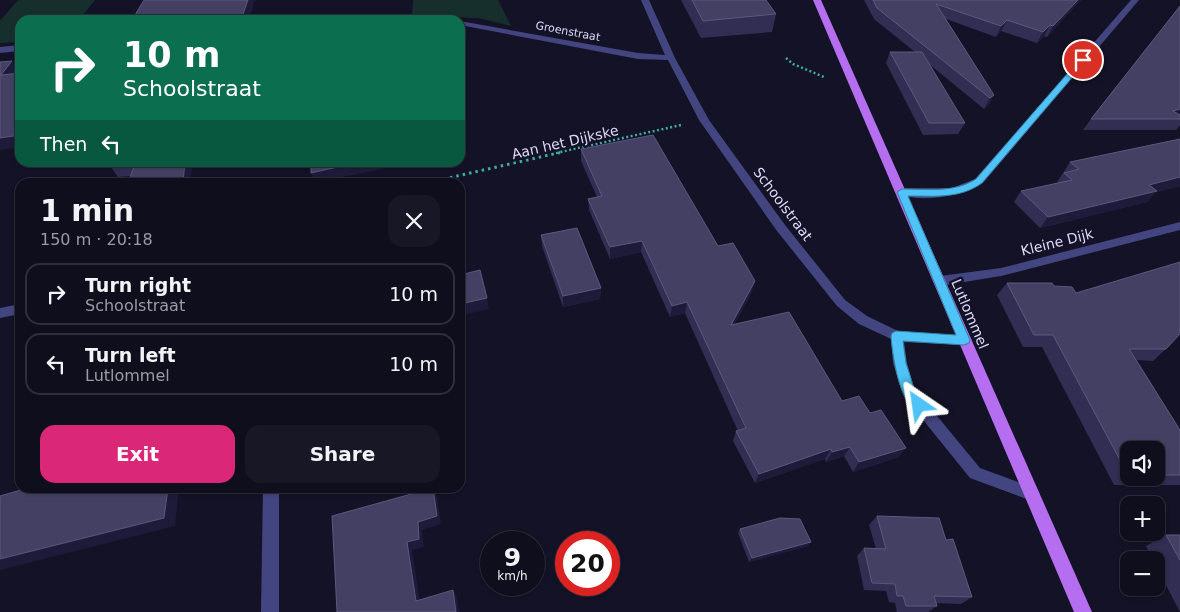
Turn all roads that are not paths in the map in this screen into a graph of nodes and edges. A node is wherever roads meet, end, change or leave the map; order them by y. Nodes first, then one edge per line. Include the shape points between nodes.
1 (645, 0) edge
2 (818, 0) edge
3 (1135, 0) edge
4 (465, 24) edge
5 (15, 48) edge
6 (0, 50) edge
7 (671, 58) junction
8 (902, 192) junction
9 (1180, 226) edge
10 (940, 281) junction
11 (15, 310) edge
12 (0, 313) edge
13 (896, 336) junction
14 (964, 340) junction
15 (272, 493) edge
16 (1032, 494) junction
17 (270, 612) edge
18 (1083, 612) edge

1 - 7 street, Schoolstraat
2 - 8 main road, Lutlommel
3 - 8 street via 979,181 954,192
4 - 7 street, Groenstraat via 638,56
5 - 6 street
7 - 13 street, Schoolstraat via 704,120 781,228 841,303 863,320
8 - 10 main road, Lutlommel
9 - 10 street, Kleine Dijk via 1001,272
10 - 14 main road, Lutlommel
11 - 12 street
13 - 14 street, Schoolstraat
13 - 16 street via 908,391 975,473
14 - 16 main road, Lutlommel
15 - 17 street
16 - 18 main road, Lutlommel

